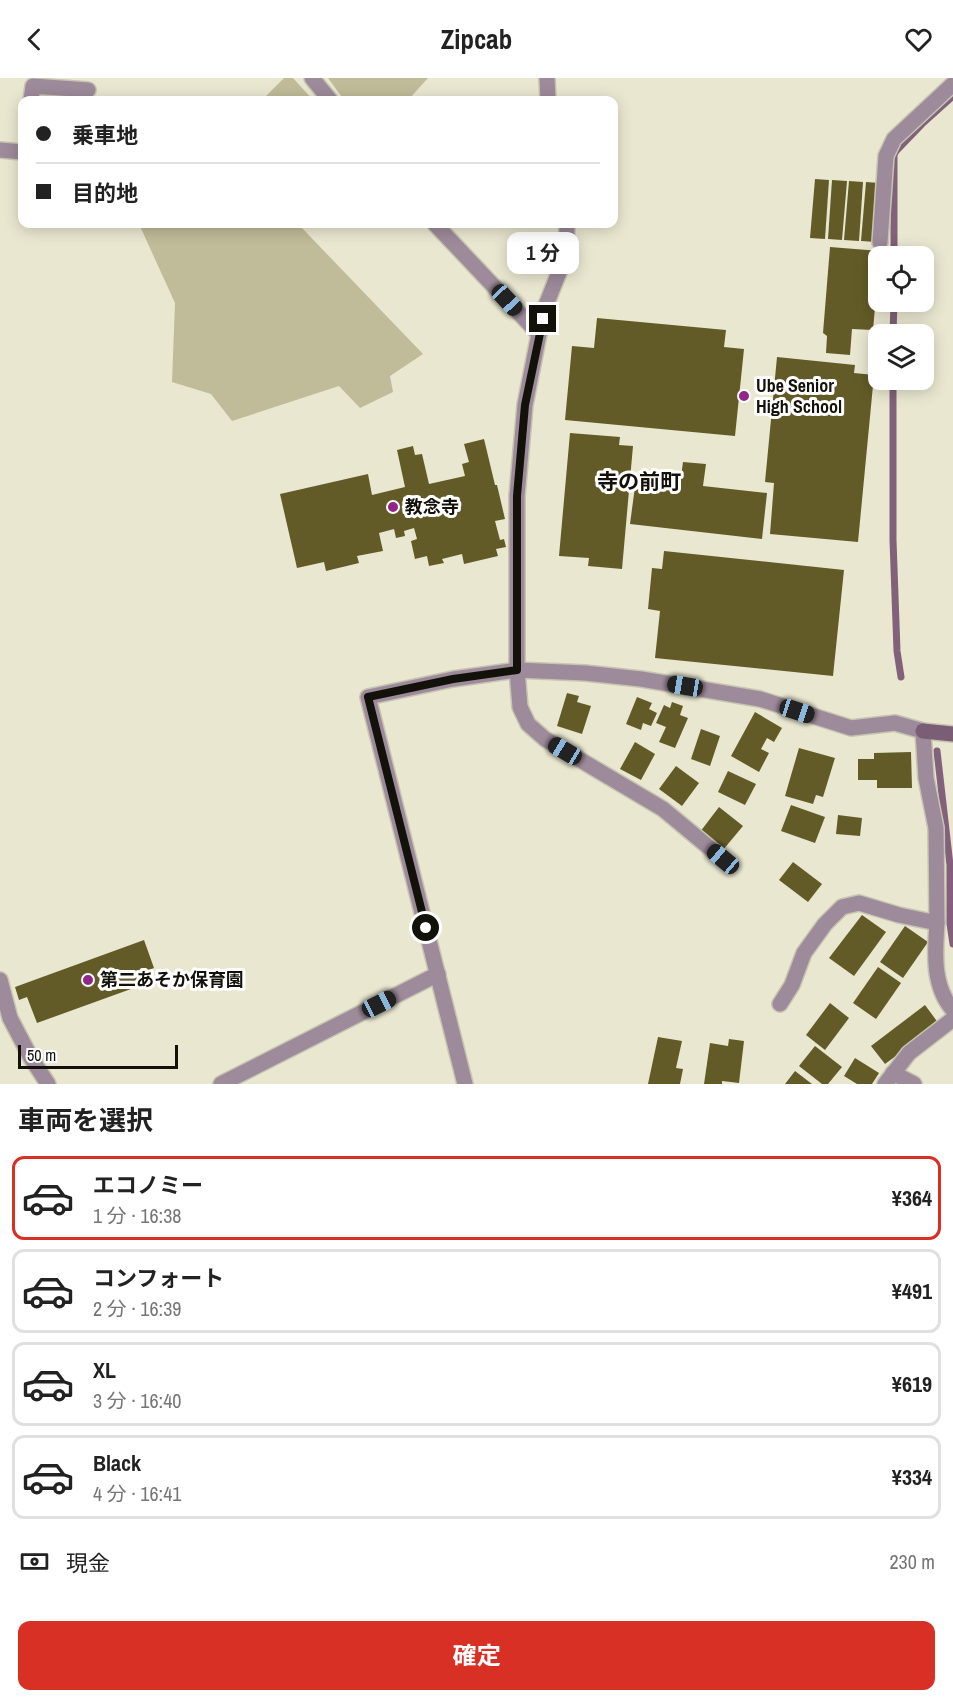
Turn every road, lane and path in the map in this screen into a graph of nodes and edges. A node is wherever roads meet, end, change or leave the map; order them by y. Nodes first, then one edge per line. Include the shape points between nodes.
1 (312, 78) edge
2 (547, 78) edge
3 (953, 84) edge
4 (33, 88) edge
5 (88, 90) dead end
6 (327, 96) edge
7 (548, 96) edge
8 (0, 150) edge
9 (18, 152) edge
10 (439, 228) edge
11 (567, 228) edge
12 (880, 242) dead end
13 (539, 334) junction
14 (517, 670) junction
15 (922, 731) junction
16 (953, 734) edge
17 (723, 859) dead end
18 (937, 923) junction
19 (438, 974) junction
20 (0, 980) edge
21 (780, 1004) dead end
22 (953, 1010) edge
23 (953, 1019) edge
24 (889, 1078) edge
25 (48, 1084) edge
26 (221, 1084) edge
27 (465, 1084) edge
28 (914, 1084) edge

1 - 6 street
2 - 7 street
3 - 12 street via 894,139 888,150
4 - 5 street
8 - 9 street
10 - 13 street
11 - 13 street via 566,255
13 - 14 street via 525,405 517,496
14 - 15 street via 641,679 760,699 851,728 895,723
14 - 17 street via 520,707 528,724 545,739 663,809
14 - 19 street via 368,697
15 - 16 street
15 - 18 street via 936,828
18 - 21 street via 859,903 842,907 804,953
18 - 22 street via 938,984
19 - 26 street
19 - 27 street
20 - 25 street via 10,1018
23 - 24 street via 909,1053
24 - 28 street

